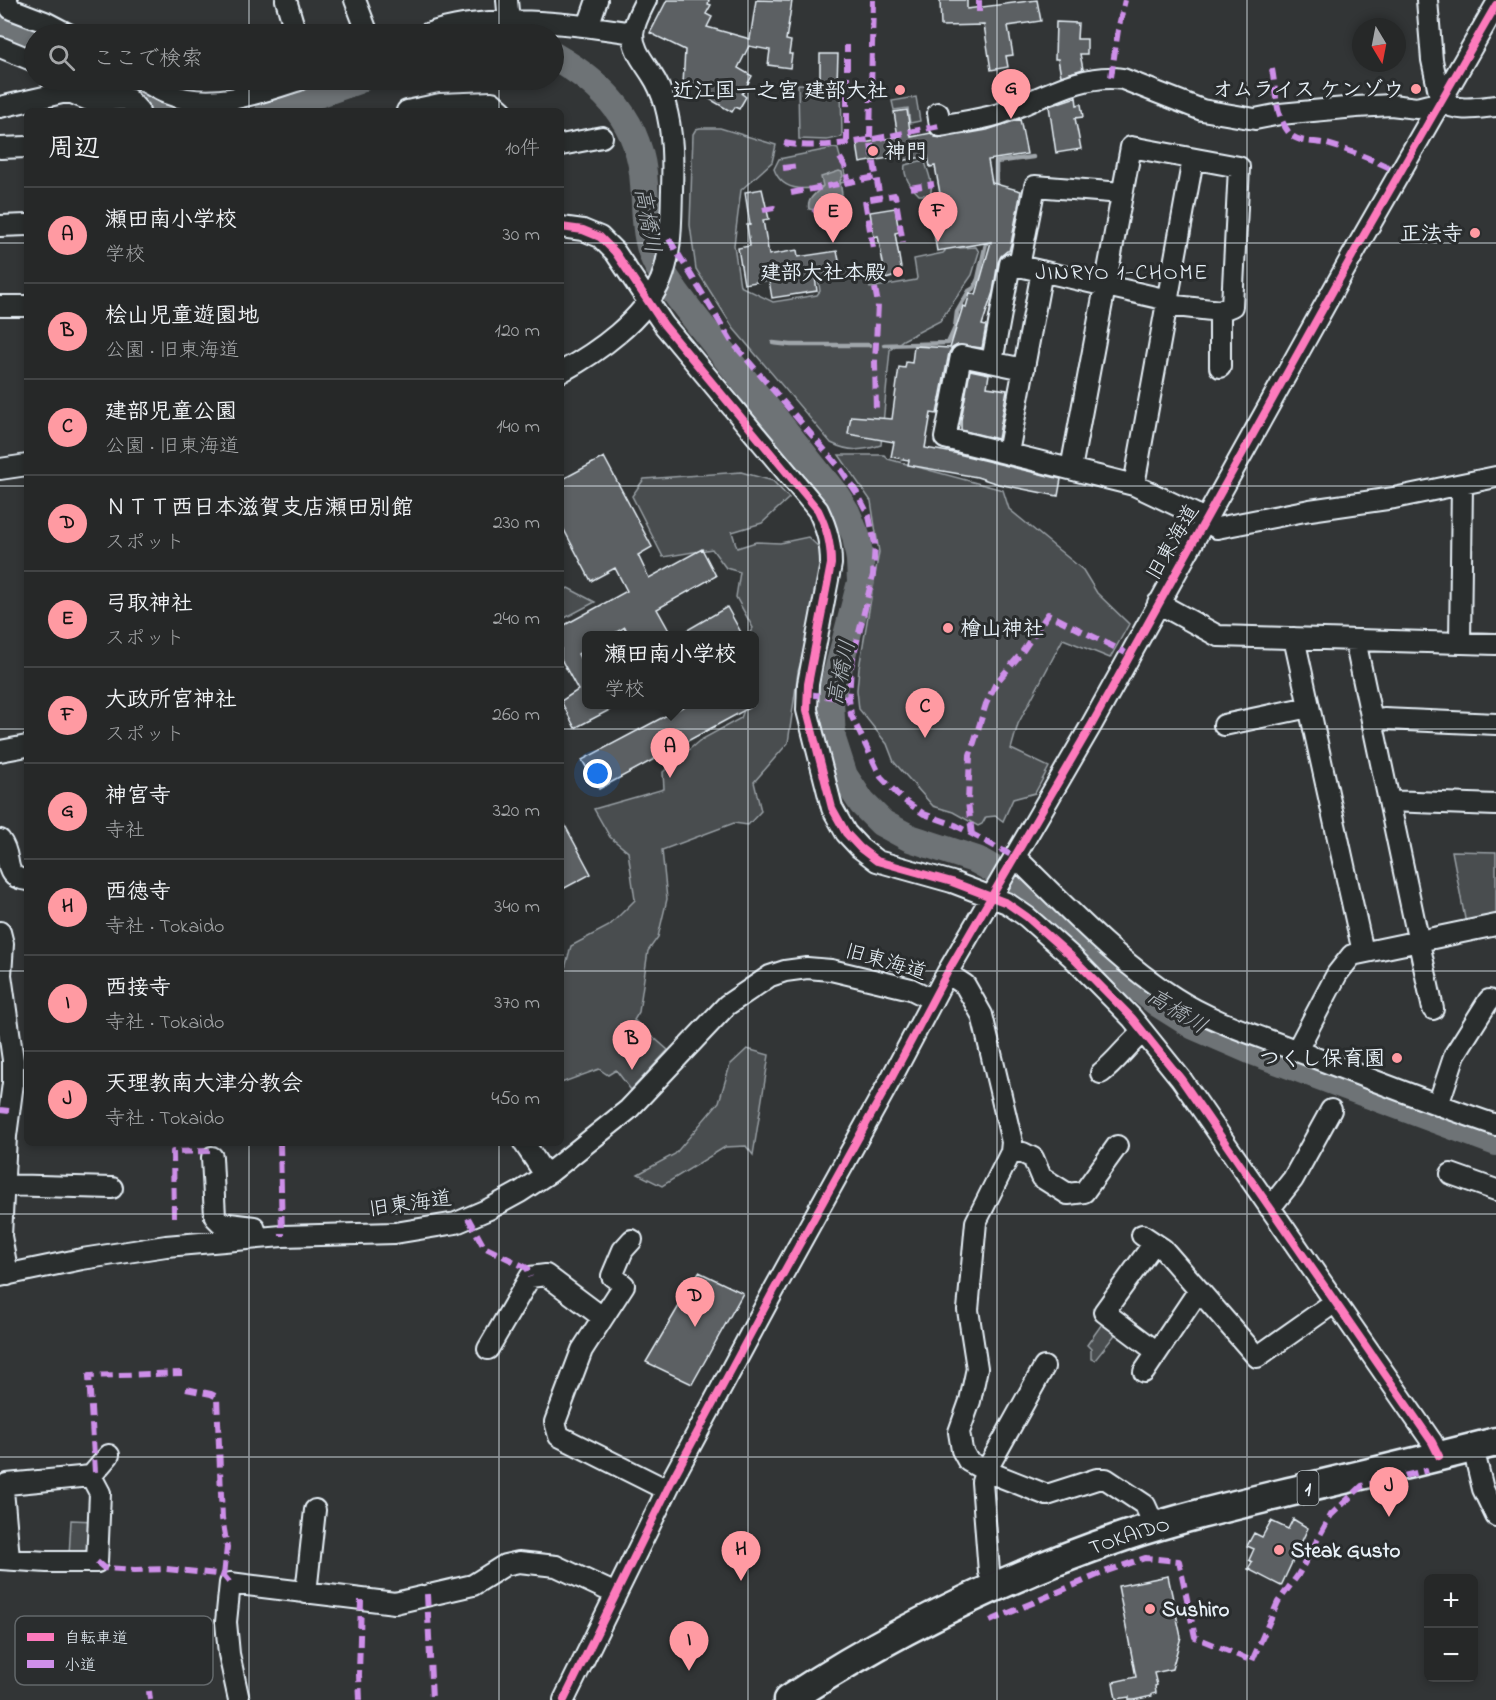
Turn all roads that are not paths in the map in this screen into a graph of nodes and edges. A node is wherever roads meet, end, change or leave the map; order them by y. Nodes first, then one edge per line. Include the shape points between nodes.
1 (6, 0) edge
2 (285, 0) edge
3 (355, 0) edge
4 (507, 0) edge
5 (597, 0) edge
6 (646, 0) edge
7 (1427, 0) edge
8 (1496, 5) edge
9 (509, 22) junction
10 (49, 24) edge
11 (293, 24) edge
12 (364, 24) edge
13 (484, 24) edge
14 (548, 24) edge
15 (564, 25) edge
16 (588, 26) junction
17 (633, 33) junction
18 (0, 47) edge
19 (24, 57) edge
20 (266, 90) edge
21 (136, 92) edge
22 (1441, 102) junction
23 (1496, 106) edge
24 (0, 107) edge
25 (422, 108) edge
26 (499, 108) edge
27 (938, 113) dead end
28 (602, 137) dead end
29 (564, 144) edge
30 (24, 147) edge
31 (0, 148) edge
32 (1193, 159) junction
33 (1122, 193) junction
34 (24, 225) edge
35 (0, 226) edge
36 (564, 227) edge
37 (1019, 266) junction
38 (1042, 271) junction
39 (1104, 285) junction
40 (651, 296) junction
41 (1168, 302) junction
42 (0, 306) edge
43 (24, 306) edge
44 (1220, 311) junction
45 (992, 362) junction
46 (1220, 367) dead end
47 (1023, 369) junction
48 (564, 370) edge
49 (1008, 453) junction
50 (24, 465) edge
51 (0, 469) edge
52 (1071, 469) junction
53 (1496, 477) edge
54 (1462, 484) junction
55 (1134, 485) junction
56 (1205, 521) junction
57 (1158, 603) junction
58 (1294, 638) junction
59 (1355, 640) junction
60 (1460, 643) junction
61 (1496, 644) edge
62 (1310, 707) junction
63 (1372, 721) junction
64 (1496, 724) edge
65 (1224, 725) dead end
66 (24, 746) edge
67 (0, 750) edge
68 (1389, 801) junction
69 (1496, 805) edge
70 (0, 840) edge
71 (1012, 861) junction
72 (4, 876) edge
73 (24, 880) edge
74 (994, 893) junction
75 (1496, 925) edge
76 (0, 932) edge
77 (1419, 941) junction
78 (1363, 952) junction
79 (947, 973) junction
80 (933, 1000) junction
81 (1489, 1000) dead end
82 (1433, 1009) dead end
83 (1143, 1032) junction
84 (1297, 1050) junction
85 (1101, 1073) dead end
86 (1438, 1105) junction
87 (1331, 1110) dead end
88 (1496, 1125) edge
89 (526, 1146) edge
90 (1117, 1146) dead end
91 (1011, 1152) junction
92 (212, 1157) dead end
93 (549, 1173) junction
94 (1451, 1174) dead end
95 (3, 1185) junction
96 (112, 1188) dead end
97 (1496, 1190) edge
98 (1270, 1208) junction
99 (258, 1238) junction
100 (632, 1240) dead end
101 (4, 1276) edge
102 (1199, 1290) junction
103 (1335, 1302) junction
104 (602, 1317) junction
105 (488, 1349) dead end
106 (1157, 1352) junction
107 (1044, 1367) dead end
108 (1143, 1372) dead end
109 (1485, 1445) edge
110 (109, 1455) dead end
111 (1439, 1456) junction
112 (986, 1471) junction
113 (91, 1476) junction
114 (667, 1490) junction
115 (315, 1510) dead end
116 (1496, 1516) edge
117 (1155, 1527) junction
118 (5, 1558) edge
119 (989, 1572) dead end
120 (306, 1593) junction
121 (616, 1594) junction
122 (239, 1700) edge
123 (564, 1700) edge
124 (788, 1700) edge

1 - 10 street via 11,9
2 - 11 street
3 - 12 street
4 - 9 street
5 - 16 street
6 - 17 street
7 - 22 street via 1432,60
8 - 22 street, 旧東海道
9 - 13 street
9 - 14 street
15 - 16 street
16 - 17 street
17 - 40 street via 635,46 660,91 670,124 668,249 661,280
18 - 19 street
20 - 21 street via 214,101
21 - 24 street via 92,101 62,93
22 - 23 street via 1464,109
22 - 27 street via 1418,108 1356,107 1255,119 1202,110 1123,78 1111,77 1056,90 983,118 940,126
22 - 56 street, 旧東海道
25 - 26 street via 492,102
28 - 29 street
30 - 31 street
32 - 33 street via 1131,147
32 - 41 street
32 - 44 street via 1239,167 1232,306
33 - 37 street via 1035,186
33 - 39 street
34 - 35 street
36 - 40 street via 600,237
37 - 38 street
37 - 45 street via 1010,264
38 - 39 street
38 - 47 street
39 - 41 street
39 - 52 street
40 - 48 street via 632,320
40 - 74 street via 664,324 818,510 828,531 831,564 807,699 809,723 838,821 860,849 877,861
41 - 44 street
41 - 55 street
42 - 43 street
44 - 46 street
45 - 47 street
45 - 49 street via 961,356 945,438
47 - 49 street
49 - 52 street
50 - 51 street
52 - 55 street
53 - 54 street
54 - 56 street via 1217,528
54 - 60 street
55 - 56 street
56 - 57 street, 旧東海道
57 - 58 street via 1218,636
57 - 71 street, 旧東海道
58 - 59 street
58 - 62 street
59 - 60 street
59 - 63 street
60 - 61 street
62 - 65 street
62 - 78 street
63 - 64 street
63 - 68 street
66 - 67 street
68 - 69 street
68 - 77 street
70 - 72 street via 6,857
71 - 74 street, 旧東海道
71 - 84 street via 1107,946 1175,998 1239,1030
72 - 73 street
74 - 79 street, 旧東海道
74 - 83 street via 1027,916 1072,957
75 - 77 street
76 - 95 street via 0,975 13,1060
77 - 78 street
77 - 82 street
78 - 84 street via 1352,955 1337,974
79 - 80 street, 旧東海道
79 - 91 street via 965,985 982,1015 1012,1142
80 - 93 street, 旧東海道 via 911,989 831,970 784,970 770,976 727,1005 628,1110
80 - 114 street
81 - 86 street via 1455,1054
83 - 85 street
83 - 98 street via 1181,1079
84 - 86 street
86 - 88 street
87 - 98 street via 1293,1179
89 - 93 street
90 - 91 street via 1084,1192 1068,1194 1041,1177 1033,1158
91 - 112 street via 976,1222 969,1298 977,1368 959,1432 968,1461
92 - 99 street via 215,1217 221,1223 254,1227
93 - 99 street, 旧東海道 via 489,1209 456,1223 395,1233
94 - 97 street
95 - 96 street
95 - 101 street
98 - 103 street
99 - 101 street, 旧東海道 via 155,1248
100 - 104 street via 623,1250 612,1276 624,1285
102 - 103 street via 1257,1357
102 - 106 street
102 - 106 street via 1148,1239 1104,1312
103 - 111 street
104 - 105 street via 546,1275 530,1277
104 - 114 street via 582,1350 555,1422 559,1436
106 - 108 street
107 - 112 street
109 - 111 highway, TOKAIDO / 1
109 - 116 street via 1483,1489
110 - 113 street
111 - 117 highway, TOKAIDO / 1
112 - 117 street via 1047,1495 1106,1479 1145,1505
112 - 119 street via 982,1482
113 - 118 street via 8,1484 3,1490
113 - 118 street via 100,1493 97,1562
114 - 121 street
115 - 120 street
117 - 124 highway, TOKAIDO / 1 via 1075,1554 982,1593 872,1649
120 - 121 street via 395,1603 473,1585 505,1565 519,1563 556,1566
120 - 122 street via 230,1583 226,1622
121 - 123 street

